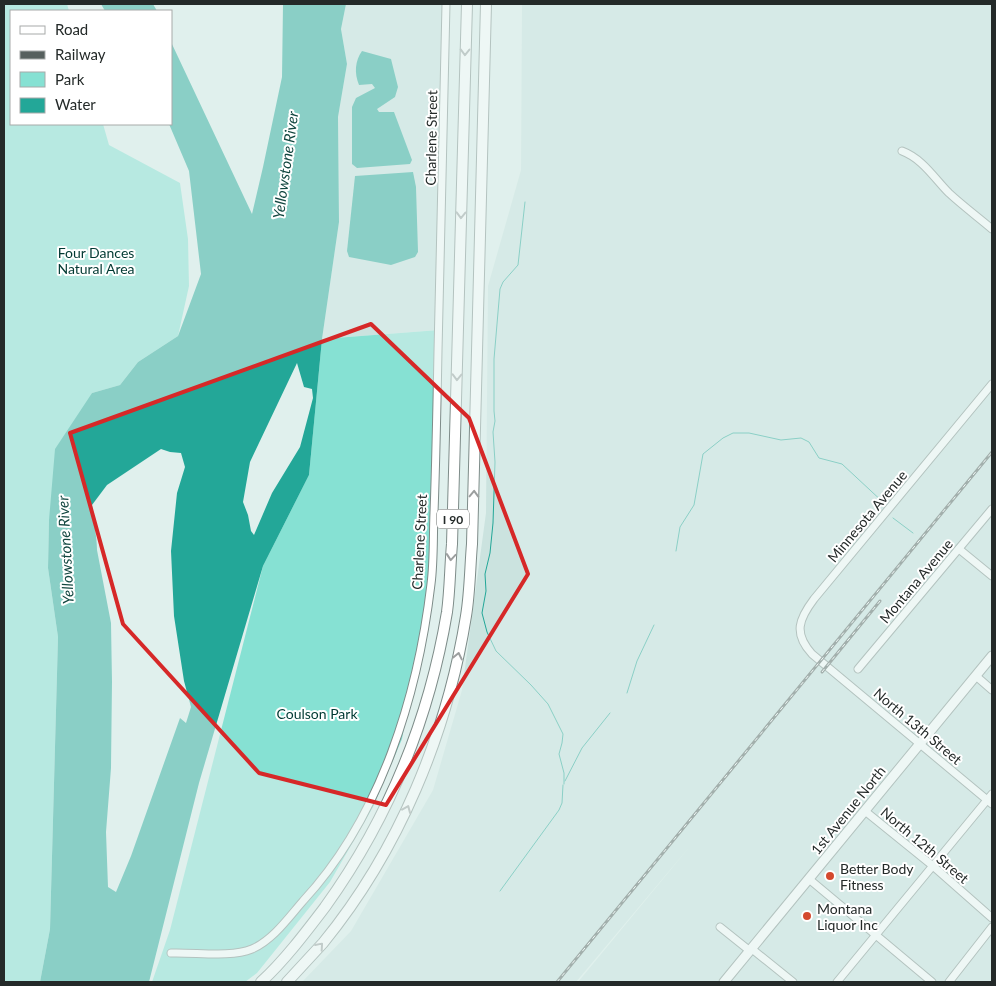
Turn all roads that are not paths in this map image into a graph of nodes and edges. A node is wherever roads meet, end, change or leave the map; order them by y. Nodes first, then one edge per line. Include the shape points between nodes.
1 (446, 4) edge
2 (467, 4) edge
3 (486, 4) edge
4 (902, 151) dead end
5 (992, 229) edge
6 (992, 384) edge
7 (992, 509) edge
8 (959, 549) junction
9 (992, 576) edge
10 (992, 656) edge
11 (829, 668) joint
12 (858, 669) dead end
13 (976, 676) junction
14 (992, 690) edge
15 (920, 744) junction
16 (991, 799) edge
17 (865, 811) junction
18 (933, 866) junction
19 (809, 879) junction
20 (992, 918) edge
21 (720, 927) dead end
22 (992, 927) edge
23 (875, 935) junction
24 (751, 950) junction
25 (171, 953) dead end
26 (261, 982) edge
27 (287, 982) edge
28 (724, 982) edge
29 (793, 982) edge
30 (837, 982) edge
31 (932, 982) edge
32 (949, 982) edge

1 - 25 street, Charlene Street via 431,581 416,674 404,718 388,761 350,838 316,887 271,935 244,951
2 -> 26 highway, I 90 via 452,544 447,611 432,686 411,751 383,814 349,874 308,930
27 -> 3 highway, I 90 via 323,942 364,886 401,823 428,759 455,672 466,614 472,544
4 - 5 street via 928,169 949,193
6 - 11 street, Minnesota Avenue via 806,609 801,622 801,639 812,654
7 - 8 street, Montana Avenue
8 - 9 street
8 - 12 street, Montana Avenue
10 - 13 main road, 1st Avenue North
11 - 15 street, North 13th Street
13 - 14 street
13 - 15 main road, 1st Avenue North
15 - 16 street, North 13th Street
15 - 17 main road, 1st Avenue North
16 - 18 street
17 - 18 street, North 12th Street
17 - 19 main road, 1st Avenue North
18 - 20 street, North 12th Street
18 - 23 street
19 - 23 street
19 - 24 main road, 1st Avenue North
21 - 24 street
22 - 32 street
23 - 30 street
23 - 31 street
24 - 28 main road, 1st Avenue North
24 - 29 street

